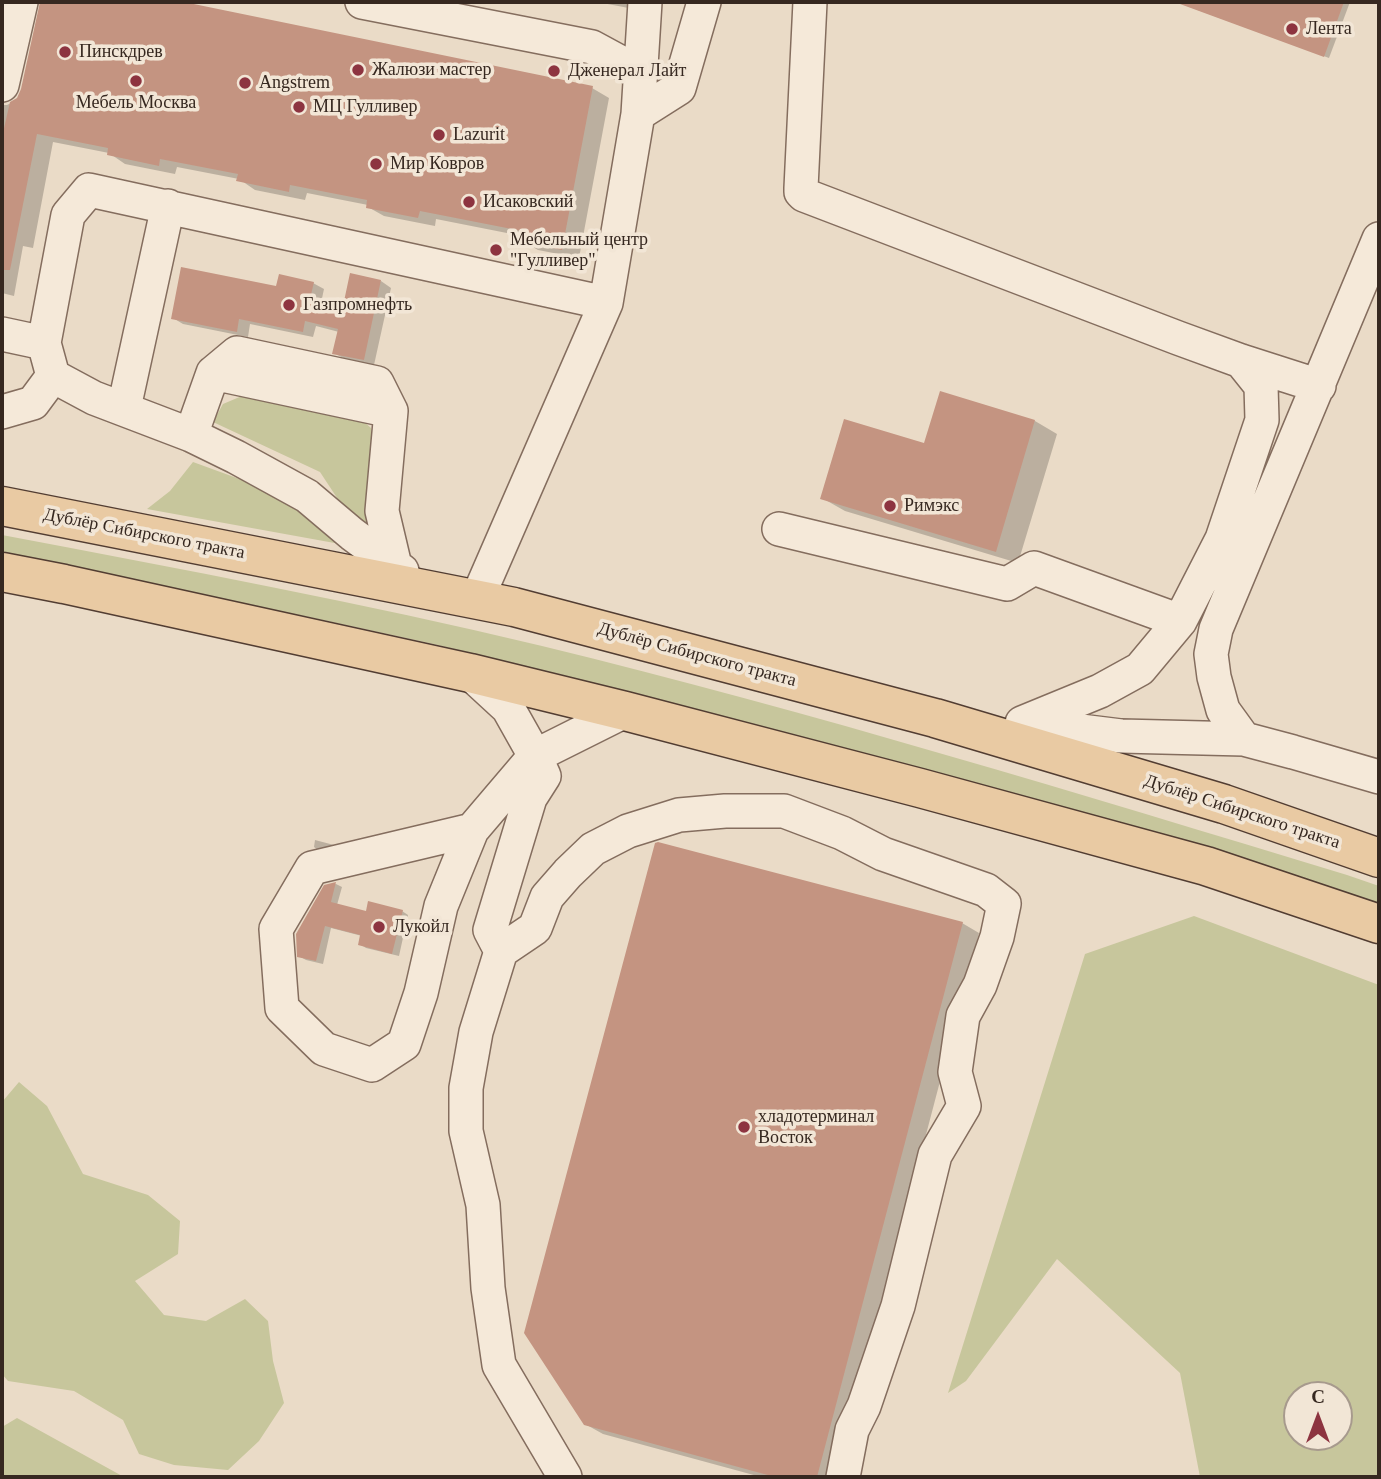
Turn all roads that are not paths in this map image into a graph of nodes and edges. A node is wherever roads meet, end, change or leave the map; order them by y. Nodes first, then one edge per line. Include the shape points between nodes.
1 (5, 2) edge
2 (21, 2) edge
3 (362, 2) edge
4 (645, 2) edge
5 (810, 2) edge
6 (2, 6) edge
7 (702, 8) edge
8 (640, 73) junction
9 (2, 85) edge
10 (638, 114) junction
11 (168, 206) junction
12 (1379, 239) edge
13 (606, 303) junction
14 (2, 334) edge
15 (44, 343) junction
16 (1241, 361) junction
17 (53, 376) junction
18 (1319, 386) junction
19 (124, 408) junction
20 (2, 411) edge
21 (191, 435) junction
22 (2, 506) edge
23 (779, 529) dead end
24 (395, 566) junction
25 (2, 572) edge
26 (432, 591) junction
27 (477, 599) junction
28 (1180, 621) junction
29 (470, 673) junction
30 (625, 711) junction
31 (936, 718) junction
32 (1022, 723) junction
33 (1244, 739) junction
34 (535, 756) junction
35 (1379, 777) edge
36 (472, 830) junction
37 (1379, 858) edge
38 (1379, 924) edge
39 (501, 951) junction
40 (565, 1477) edge
41 (844, 1477) edge

1 - 6 lane
2 - 9 lane
3 - 8 lane via 592,47
4 - 8 lane
5 - 16 lane via 804,195
7 - 10 lane via 678,88
8 - 10 lane
10 - 13 lane
11 - 13 lane
11 - 15 lane via 89,190 68,215
11 - 19 lane
12 - 18 lane
13 - 27 lane
14 - 15 lane
15 - 17 lane
16 - 18 lane
16 - 28 lane via 1261,386 1262,420 1222,539
17 - 19 lane
17 - 20 lane via 33,404
18 - 33 lane via 1216,629 1211,653 1214,677 1223,710
19 - 21 lane
21 - 24 lane via 307,496
21 - 24 lane via 213,373 237,353 377,383 391,411 382,511
22 - 26 main road, Дублёр Сибирского тракта
23 - 28 lane via 1007,584 1034,568
24 - 26 lane
25 - 29 main road
26 - 27 main road, Дублёр Сибирского тракта
27 - 31 main road, Дублёр Сибирского тракта
28 - 32 lane via 1140,669
29 - 30 main road
29 - 34 lane via 509,708
30 - 34 lane
30 - 38 main road via 1193,862
31 - 32 lane
31 - 37 main road, Дублёр Сибирского тракта via 1224,804
32 - 33 lane via 1121,736
33 - 35 lane
34 - 36 lane
34 - 39 lane via 544,776 530,798 490,930
36 - 36 lane via 312,868 276,929 282,1008 324,1049 372,1065 404,1044 441,906
39 - 40 lane via 476,1032 466,1088 466,1131 483,1205 499,1365
39 - 41 lane via 535,928 547,897 593,849 628,831 679,815 784,811 883,854 986,890 1004,904 980,985 963,1016 955,1072 964,1106 935,1156 898,1306 852,1430

